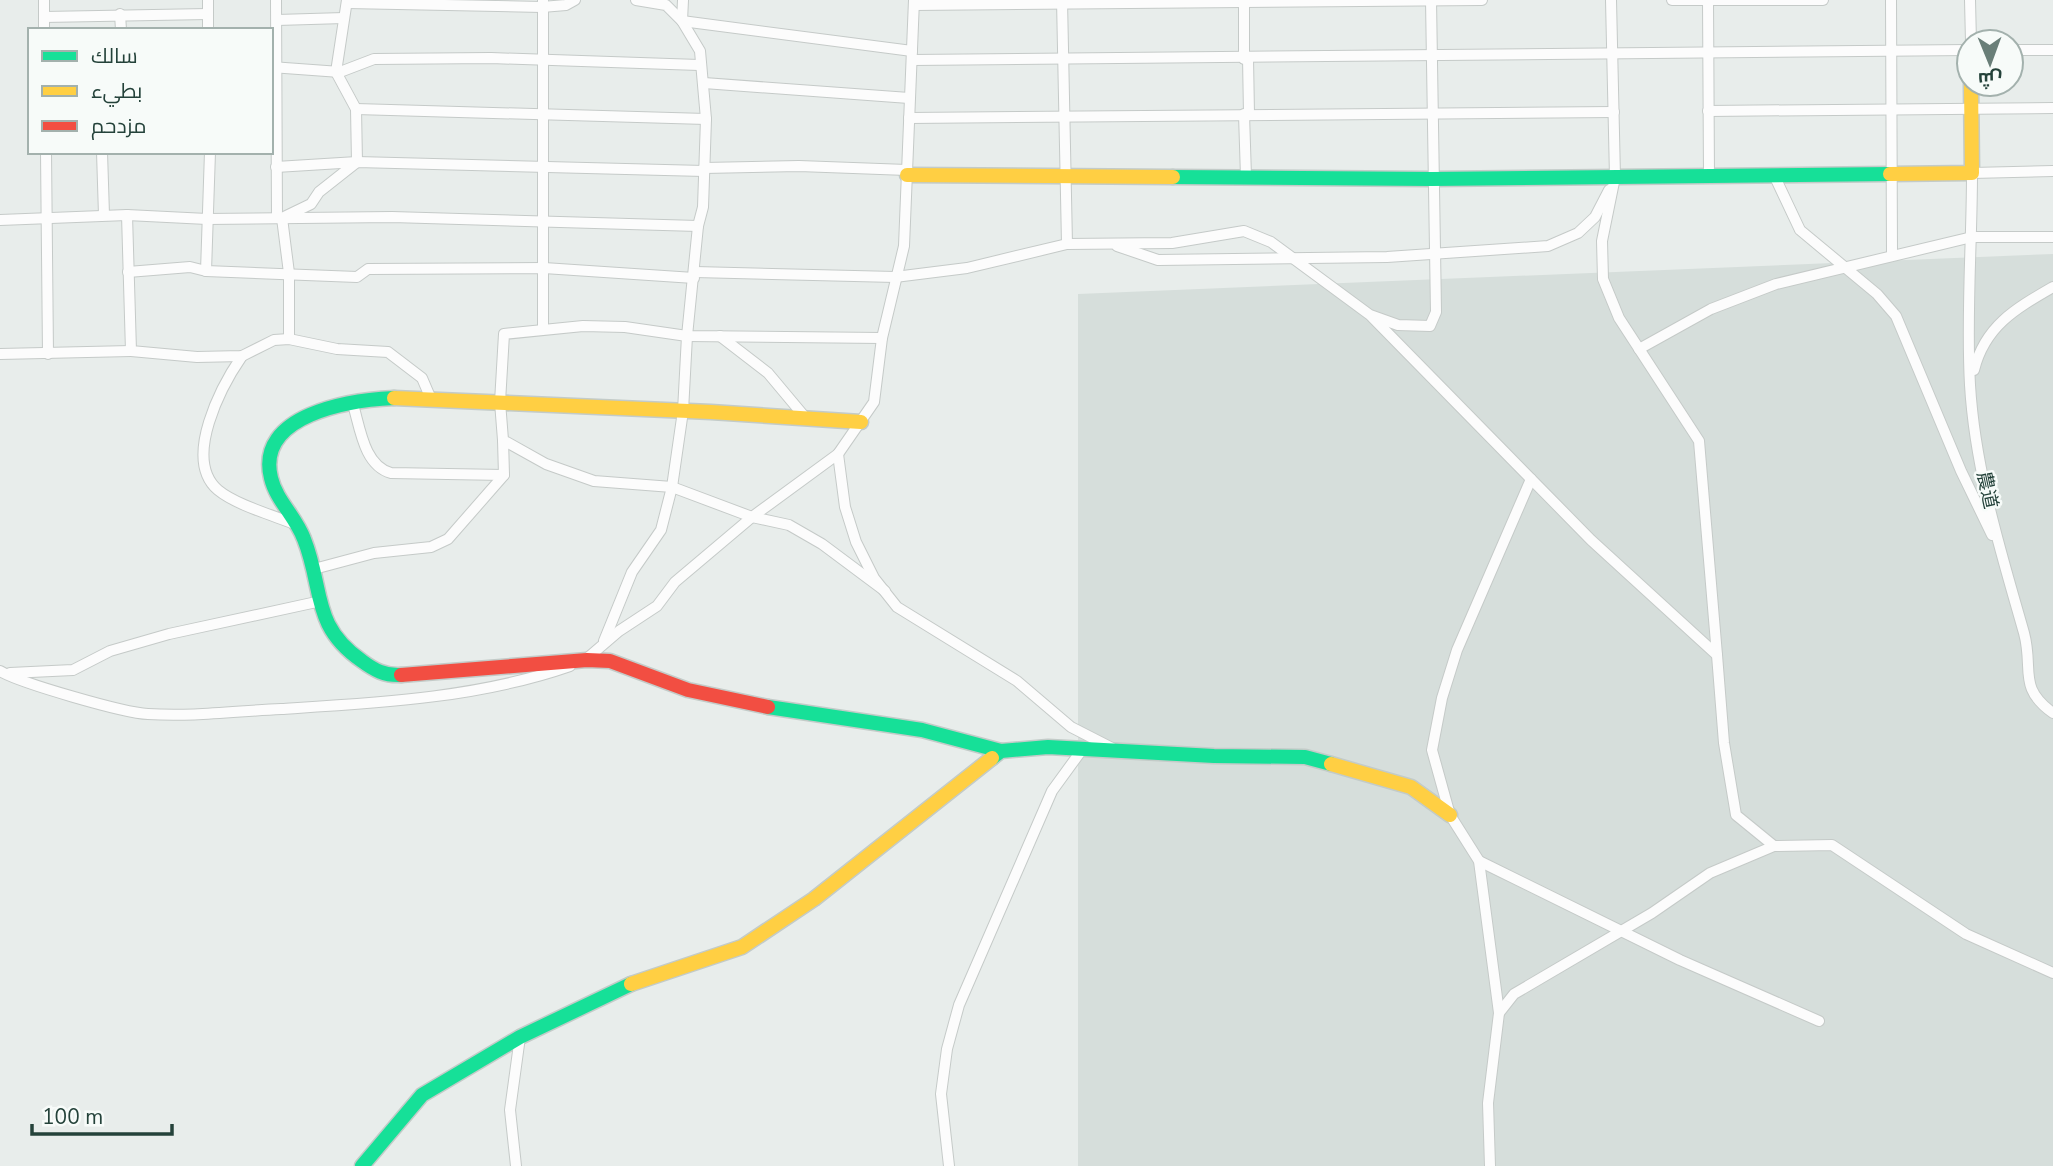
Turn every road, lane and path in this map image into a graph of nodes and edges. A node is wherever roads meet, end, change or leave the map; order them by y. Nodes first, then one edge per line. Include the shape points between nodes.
1 (44, 0) edge
2 (208, 0) edge
3 (276, 0) edge
4 (575, 0) edge
5 (636, 0) edge
6 (683, 0) edge
7 (1482, 0) edge
8 (1611, 0) edge
9 (1672, 0) edge
10 (1823, 0) edge
11 (1891, 0) edge
12 (1970, 0) edge
13 (1062, 1) edge
14 (1244, 1) edge
15 (1431, 1) edge
16 (1708, 1) edge
17 (347, 2) edge
18 (914, 2) edge
19 (543, 3) edge
20 (120, 14) junction
21 (208, 14) junction
22 (44, 17) junction
23 (344, 18) junction
24 (277, 20) junction
25 (682, 21) junction
26 (44, 28) edge
27 (121, 28) edge
28 (208, 28) edge
29 (1970, 28) edge
30 (1955, 50) edge
31 (2025, 50) edge
32 (2053, 50) edge
33 (1891, 51) junction
34 (1708, 53) junction
35 (1613, 54) junction
36 (912, 56) junction
37 (1430, 56) junction
38 (1246, 58) junction
39 (542, 61) junction
40 (1065, 61) junction
41 (699, 65) junction
42 (274, 67) edge
43 (336, 72) junction
44 (704, 83) junction
45 (909, 97) junction
46 (1971, 98) edge
47 (1971, 108) junction
48 (2053, 108) edge
49 (356, 109) junction
50 (1892, 109) junction
51 (1709, 111) junction
52 (1614, 112) junction
53 (1247, 114) junction
54 (1431, 114) junction
55 (544, 116) junction
56 (909, 118) junction
57 (1065, 118) junction
58 (706, 119) junction
59 (274, 140) edge
60 (46, 154) edge
61 (102, 154) edge
62 (210, 154) edge
63 (357, 162) junction
64 (276, 167) junction
65 (544, 167) junction
66 (704, 170) junction
67 (2053, 171) edge
68 (907, 172) junction
69 (1892, 173) junction
70 (1972, 173) junction
71 (1774, 175) junction
72 (1709, 176) junction
73 (1246, 177) junction
74 (1615, 177) junction
75 (1066, 178) junction
76 (1432, 179) junction
77 (104, 215) junction
78 (127, 215) junction
79 (279, 218) junction
80 (47, 219) junction
81 (207, 219) junction
82 (0, 220) edge
83 (545, 222) junction
84 (698, 226) junction
85 (1972, 237) junction
86 (2053, 237) edge
87 (1067, 244) junction
88 (1106, 244) junction
89 (1434, 255) junction
90 (1892, 255) junction
91 (1293, 259) junction
92 (1842, 267) junction
93 (544, 268) junction
94 (206, 271) junction
95 (128, 272) junction
96 (289, 273) junction
97 (694, 275) junction
98 (895, 277) junction
99 (2053, 287) edge
100 (1370, 315) junction
101 (543, 330) junction
102 (687, 336) junction
103 (719, 336) junction
104 (882, 338) junction
105 (289, 339) junction
106 (1639, 349) junction
107 (131, 351) junction
108 (0, 354) edge
109 (48, 354) junction
110 (242, 356) junction
111 (1970, 384) junction
112 (431, 399) junction
113 (352, 401) junction
114 (500, 402) junction
115 (683, 411) junction
116 (804, 416) junction
117 (862, 422) junction
118 (503, 440) junction
119 (838, 454) junction
120 (504, 475) junction
121 (1531, 479) junction
122 (672, 487) junction
123 (752, 517) junction
124 (300, 527) junction
125 (2000, 552) junction
126 (314, 569) junction
127 (884, 591) junction
128 (321, 601) junction
129 (602, 645) junction
130 (1717, 655) junction
131 (587, 660) junction
132 (1, 673) edge
133 (2053, 713) edge
134 (1084, 747) junction
135 (1115, 749) junction
136 (1001, 751) junction
137 (1450, 815) junction
138 (1774, 845) junction
139 (1479, 861) junction
140 (1624, 930) junction
141 (2053, 974) edge
142 (1499, 1013) junction
143 (1819, 1021) dead end
144 (520, 1037) junction
145 (362, 1166) edge
146 (516, 1166) edge
147 (949, 1166) edge
148 (1490, 1166) edge

1 - 22 street
2 - 21 street
3 - 24 street
4 - 19 street via 566,5
5 - 25 street via 666,5
6 - 25 street
7 - 15 street
8 - 35 street
9 - 16 street
10 - 16 street
11 - 33 street
12 - 29 street
13 - 14 street
13 - 18 street
13 - 40 street
14 - 15 street
14 - 38 street
15 - 37 street
16 - 34 street
17 - 19 street
17 - 23 street
18 - 36 street
19 - 39 street
20 - 21 street
20 - 22 street
20 - 27 street
21 - 28 street
22 - 26 street
23 - 24 street
23 - 43 street
24 - 42 street
25 - 36 street
25 - 41 street via 700,51
30 - 33 street
31 - 32 street
33 - 34 street
33 - 50 street
34 - 35 street
34 - 51 street
35 - 37 street
35 - 52 street
36 - 40 street
36 - 45 street
37 - 38 street
37 - 54 street
38 - 40 street
38 - 53 street
39 - 41 street
39 - 43 street via 374,59
39 - 55 street
40 - 57 street
41 - 44 street
42 - 43 street
42 - 59 street
43 - 49 street
44 - 45 street
44 - 58 street
45 - 56 street
46 - 47 street
47 - 48 street
47 - 50 street
47 - 70 street
49 - 55 street via 479,110
49 - 63 street
50 - 51 street
50 - 69 street
51 - 72 street
52 - 54 street
52 - 74 street
53 - 54 street
53 - 57 street
53 - 73 street
54 - 76 street
55 - 58 street
55 - 65 street
56 - 57 street
56 - 68 street
57 - 75 street
58 - 66 street
59 - 64 street
60 - 80 street
61 - 77 street
62 - 81 street
63 - 64 street
63 - 65 street
63 - 79 street via 311,204
64 - 79 street
65 - 66 street
65 - 83 street
66 - 68 street via 800,166
66 - 84 street
67 - 70 street
68 - 75 street
68 - 98 street via 904,246
69 - 70 street
69 - 71 street
69 - 90 street
70 - 85 street, 農道
71 - 72 street
71 - 92 street via 1800,230
72 - 74 street
73 - 75 street
73 - 76 street
74 - 76 street
74 - 89 street via 1595,217 1578,233 1548,246
74 - 106 street via 1602,241 1603,279 1619,318
75 - 87 street
76 - 89 street
77 - 78 street
77 - 80 street
78 - 81 street
78 - 95 street
79 - 81 street
79 - 83 street via 392,216
79 - 96 street
80 - 82 street
80 - 109 street
81 - 94 street
83 - 84 street
83 - 93 street
84 - 97 street
85 - 86 street
85 - 90 street
85 - 111 street, 農道
87 - 88 street
87 - 98 street via 967,268
88 - 91 street via 1158,260
88 - 91 street via 1172,243 1244,230
89 - 91 street
89 - 100 street via 1436,312 1430,326 1398,325
90 - 92 street
91 - 100 street
92 - 106 street via 1776,284 1711,309
92 - 125 street via 1877,294 1896,316
93 - 96 street via 368,269 356,277
93 - 97 street
93 - 101 street
94 - 95 street via 190,267
94 - 96 street
95 - 107 street
96 - 105 street
97 - 98 street
97 - 102 street
98 - 104 street
99 - 111 street via 2007,318 1980,345
100 - 121 street
101 - 102 street via 625,327
101 - 114 street via 504,334
102 - 103 street
102 - 115 street
103 - 104 street
103 - 116 street via 768,373
104 - 117 street via 874,402
105 - 110 street via 274,340
105 - 112 street via 337,349 388,352 422,378
106 - 130 street via 1699,441
107 - 109 street
107 - 110 street
108 - 109 street
110 - 124 street via 213,407 205,446 208,475 217,489 231,498
111 - 125 street, 農道 via 1975,435
112 - 113 street
112 - 114 street
113 - 120 street via 371,461 380,470
113 - 124 street via 299,420 280,438 270,460 269,477 276,496
114 - 115 street
114 - 118 street
115 - 116 street
115 - 122 street
116 - 117 street
117 - 119 street
118 - 120 street
118 - 122 street via 546,464 593,481
119 - 123 street
119 - 127 street via 845,507 856,542
120 - 126 street via 448,539 431,547 374,553
121 - 130 street
121 - 137 street via 1457,650 1442,698 1432,750
122 - 123 street
122 - 129 street via 661,530 632,572
123 - 127 street via 789,525
123 - 129 street via 675,582 657,606
124 - 126 street
125 - 133 street, 農道 via 2028,648 2030,689
126 - 128 street
127 - 135 street via 897,607 1017,681 1071,727
128 - 131 street via 326,626 368,668 389,676
128 - 132 street via 169,634 110,651 73,670
129 - 131 street
130 - 138 street via 1736,815
131 - 132 street via 539,677 408,701 189,714 145,714
131 - 136 street via 610,662 688,690 760,706 922,730
134 - 135 street
134 - 136 street
134 - 147 street via 1052,791 959,1005 941,1094
135 - 137 street via 1305,757 1411,787
136 - 144 street via 814,899 742,947 625,986
137 - 139 street
138 - 140 street via 1710,873
138 - 141 street via 1832,845 1966,934
139 - 140 street
139 - 142 street
140 - 142 street via 1514,995
140 - 143 street via 1680,960
142 - 148 street via 1488,1103
144 - 145 street via 422,1095
144 - 146 street via 510,1110

